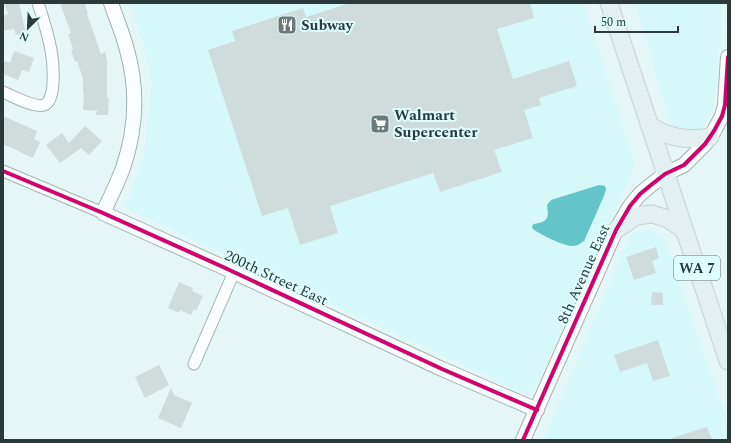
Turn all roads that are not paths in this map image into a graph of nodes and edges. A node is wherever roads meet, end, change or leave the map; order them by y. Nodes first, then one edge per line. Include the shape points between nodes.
1 (38, 3) edge
2 (111, 3) edge
3 (609, 3) edge
4 (728, 57) edge
5 (3, 92) edge
6 (649, 125) junction
7 (710, 137) junction
8 (3, 171) edge
9 (666, 174) junction
10 (104, 213) junction
11 (616, 230) junction
12 (686, 234) junction
13 (234, 272) junction
14 (728, 361) edge
15 (194, 364) dead end
16 (537, 410) junction
17 (524, 440) edge

1 - 5 street via 51,52 52,94 47,104 43,105 30,104
2 - 10 street via 127,49 134,95 134,116 123,167
3 - 6 main road, WA 7
4 - 7 street, 8th Avenue East via 725,105
6 - 7 main road via 678,138
6 - 9 main road, WA 7
7 - 9 street, 8th Avenue East via 684,165
8 - 10 street, 200th Street East
9 - 11 street, 8th Avenue East via 640,194
9 - 12 main road, WA 7
10 - 13 street, 200th Street East
11 - 12 main road via 636,216 652,214 668,219
11 - 16 street, 8th Avenue East
12 - 14 main road, WA 7
13 - 15 street
13 - 16 street, 200th Street East via 442,369
16 - 17 street, 8th Avenue East

